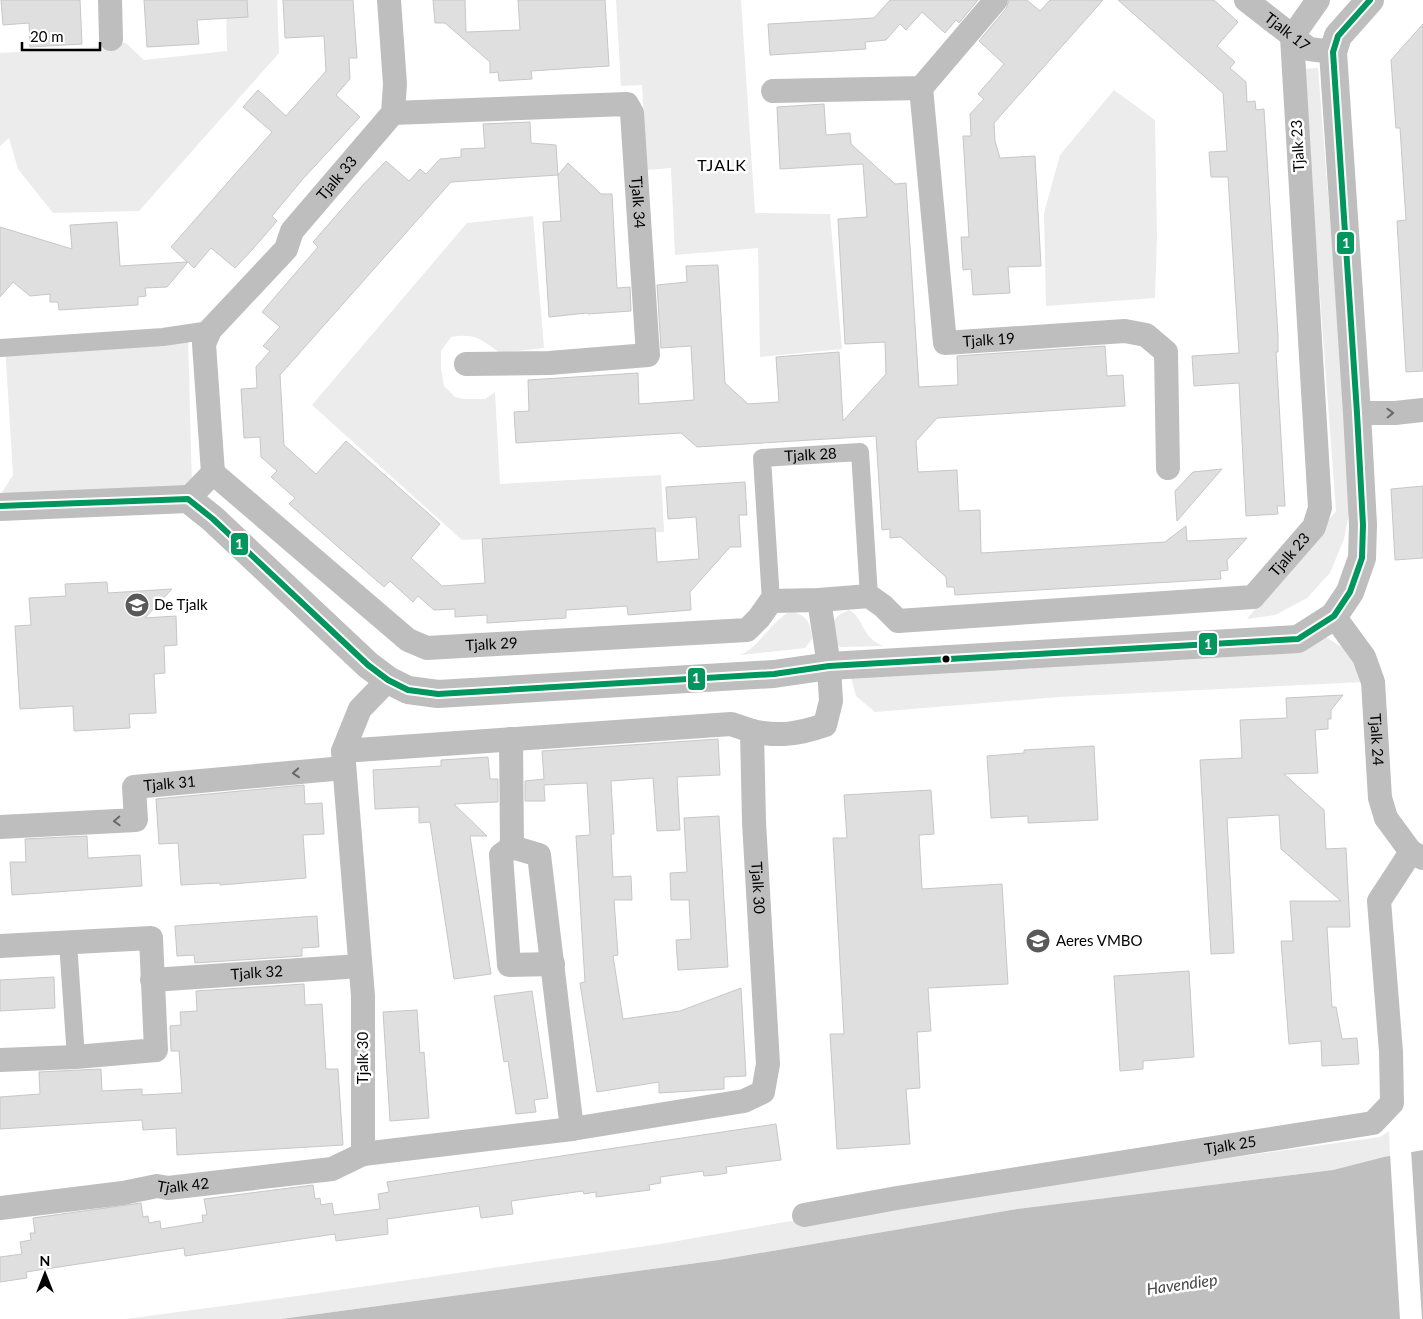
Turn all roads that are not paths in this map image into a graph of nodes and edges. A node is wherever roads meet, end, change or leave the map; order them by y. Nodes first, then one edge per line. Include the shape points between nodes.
1 (110, 0) edge
2 (389, 0) edge
3 (996, 0) edge
4 (1246, 0) edge
5 (1318, 0) edge
6 (1370, 0) edge
7 (1292, 37) junction
8 (112, 39) dead end
9 (1333, 52) junction
10 (921, 88) junction
11 (773, 91) dead end
12 (393, 113) junction
13 (210, 330) junction
14 (0, 348) edge
15 (466, 364) dead end
16 (1423, 410) edge
17 (1357, 413) junction
18 (1168, 468) dead end
19 (213, 473) junction
20 (0, 497) edge
21 (188, 499) junction
22 (0, 507) edge
23 (869, 596) junction
24 (819, 600) junction
25 (771, 601) junction
26 (1334, 616) junction
27 (829, 666) junction
28 (388, 680) junction
29 (752, 731) junction
30 (511, 739) junction
31 (344, 760) junction
32 (0, 827) edge
33 (512, 847) junction
34 (1417, 855) edge
35 (68, 943) junction
36 (0, 946) edge
37 (553, 964) junction
38 (360, 966) junction
39 (152, 980) junction
40 (76, 1057) junction
41 (0, 1060) edge
42 (572, 1129) junction
43 (363, 1154) junction
44 (0, 1208) edge
45 (804, 1215) dead end

1 - 8 street
2 - 12 street via 395,84
3 - 10 street
4 - 7 street, Tjalk 17
5 - 7 street
6 - 9 street via 1338,36
7 - 9 street, Tjalk 17 via 1309,49
7 - 23 street, Tjalk 23 via 1320,508 1314,527 1253,597 898,621
9 - 17 street
10 - 11 street
10 - 18 street, Tjalk 19 via 946,343 1126,331 1146,335 1166,352
12 - 13 street, Tjalk 33 via 292,231 286,249
12 - 15 street, Tjalk 34 via 627,104 632,113 648,355 550,363
13 - 14 street via 163,337
13 - 19 street via 204,344
17 -> 16 street
17 - 26 street via 1362,558 1350,592
19 - 21 street
19 - 25 street, Tjalk 29 via 408,640 427,648 748,630
20 - 22 street
21 - 22 street
21 - 28 street
23 - 24 street
23 - 25 street, Tjalk 28 via 860,452 762,458
24 - 25 street
24 - 27 street
26 - 27 street via 1298,639
26 - 34 street, Tjalk 24 via 1364,657 1373,682 1380,798 1386,818
27 - 28 street via 774,674 438,694 408,690
27 - 29 street via 831,701 826,725 805,732 771,735
28 - 31 street, Tjalk 30 via 360,709
29 - 30 street via 731,724
29 - 42 street, Tjalk 30 via 768,1064 763,1092 744,1101
30 - 31 street
30 - 33 street
31 -> 32 street, Tjalk 31 via 134,787 136,820
31 - 38 street, Tjalk 30
33 - 37 street via 539,855
33 - 37 street via 501,855 509,965
34 - 45 street, Tjalk 25 via 1379,901 1392,1103 1373,1123
35 - 36 street
35 - 39 street via 151,938
35 - 40 street
37 - 42 street
38 - 39 street, Tjalk 32
38 - 43 street, Tjalk 30 via 363,996
39 - 40 street via 156,1050
40 - 41 street
42 - 43 street, Tjalk 30
43 - 44 street, Tjalk 42 via 332,1169 168,1188 157,1186

